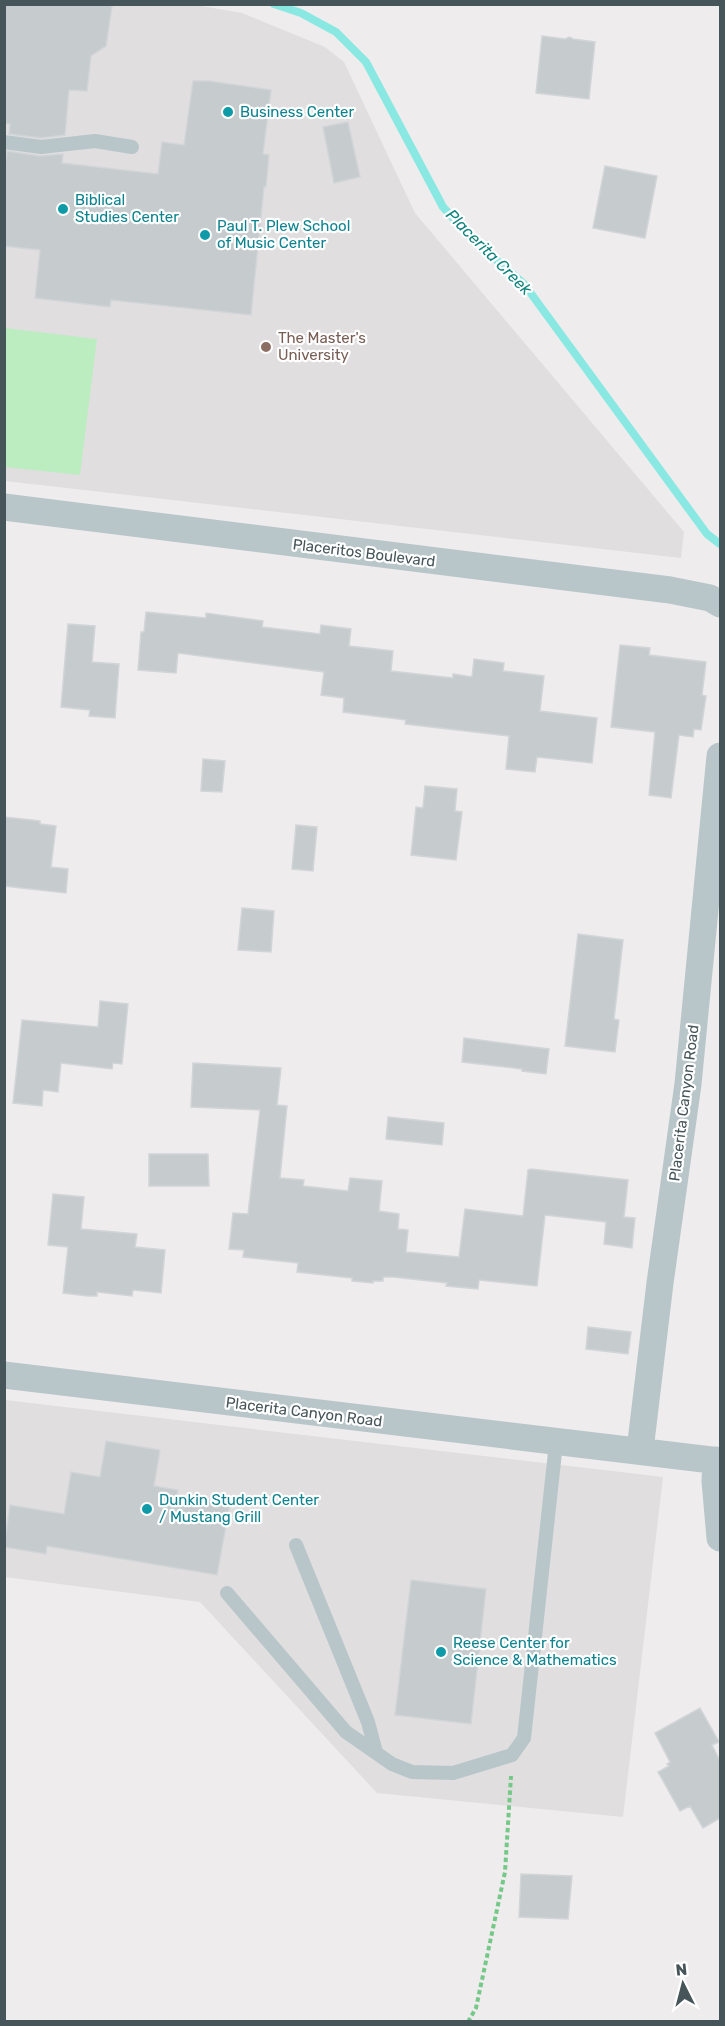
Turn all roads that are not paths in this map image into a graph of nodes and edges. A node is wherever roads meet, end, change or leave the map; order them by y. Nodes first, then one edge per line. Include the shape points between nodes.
1 (4, 142) edge
2 (132, 147) dead end
3 (4, 507) edge
4 (720, 604) edge
5 (720, 756) edge
6 (4, 1375) edge
7 (556, 1443) junction
8 (640, 1450) junction
9 (718, 1461) edge
10 (720, 1538) edge
11 (296, 1545) dead end
12 (228, 1593) dead end
13 (376, 1752) junction

1 - 2 lane via 41,147 95,141
3 - 4 street, Placeritos Boulevard via 670,590 710,598
5 - 8 street, Placerita Canyon Road via 688,1084
6 - 7 street, Placerita Canyon Road
7 - 8 street, Placerita Canyon Road
7 - 13 lane via 524,1738 512,1755 453,1773 412,1772
8 - 9 street, Placerita Canyon Road
9 - 10 street via 715,1481
11 - 13 lane via 368,1722
12 - 13 lane via 346,1732

